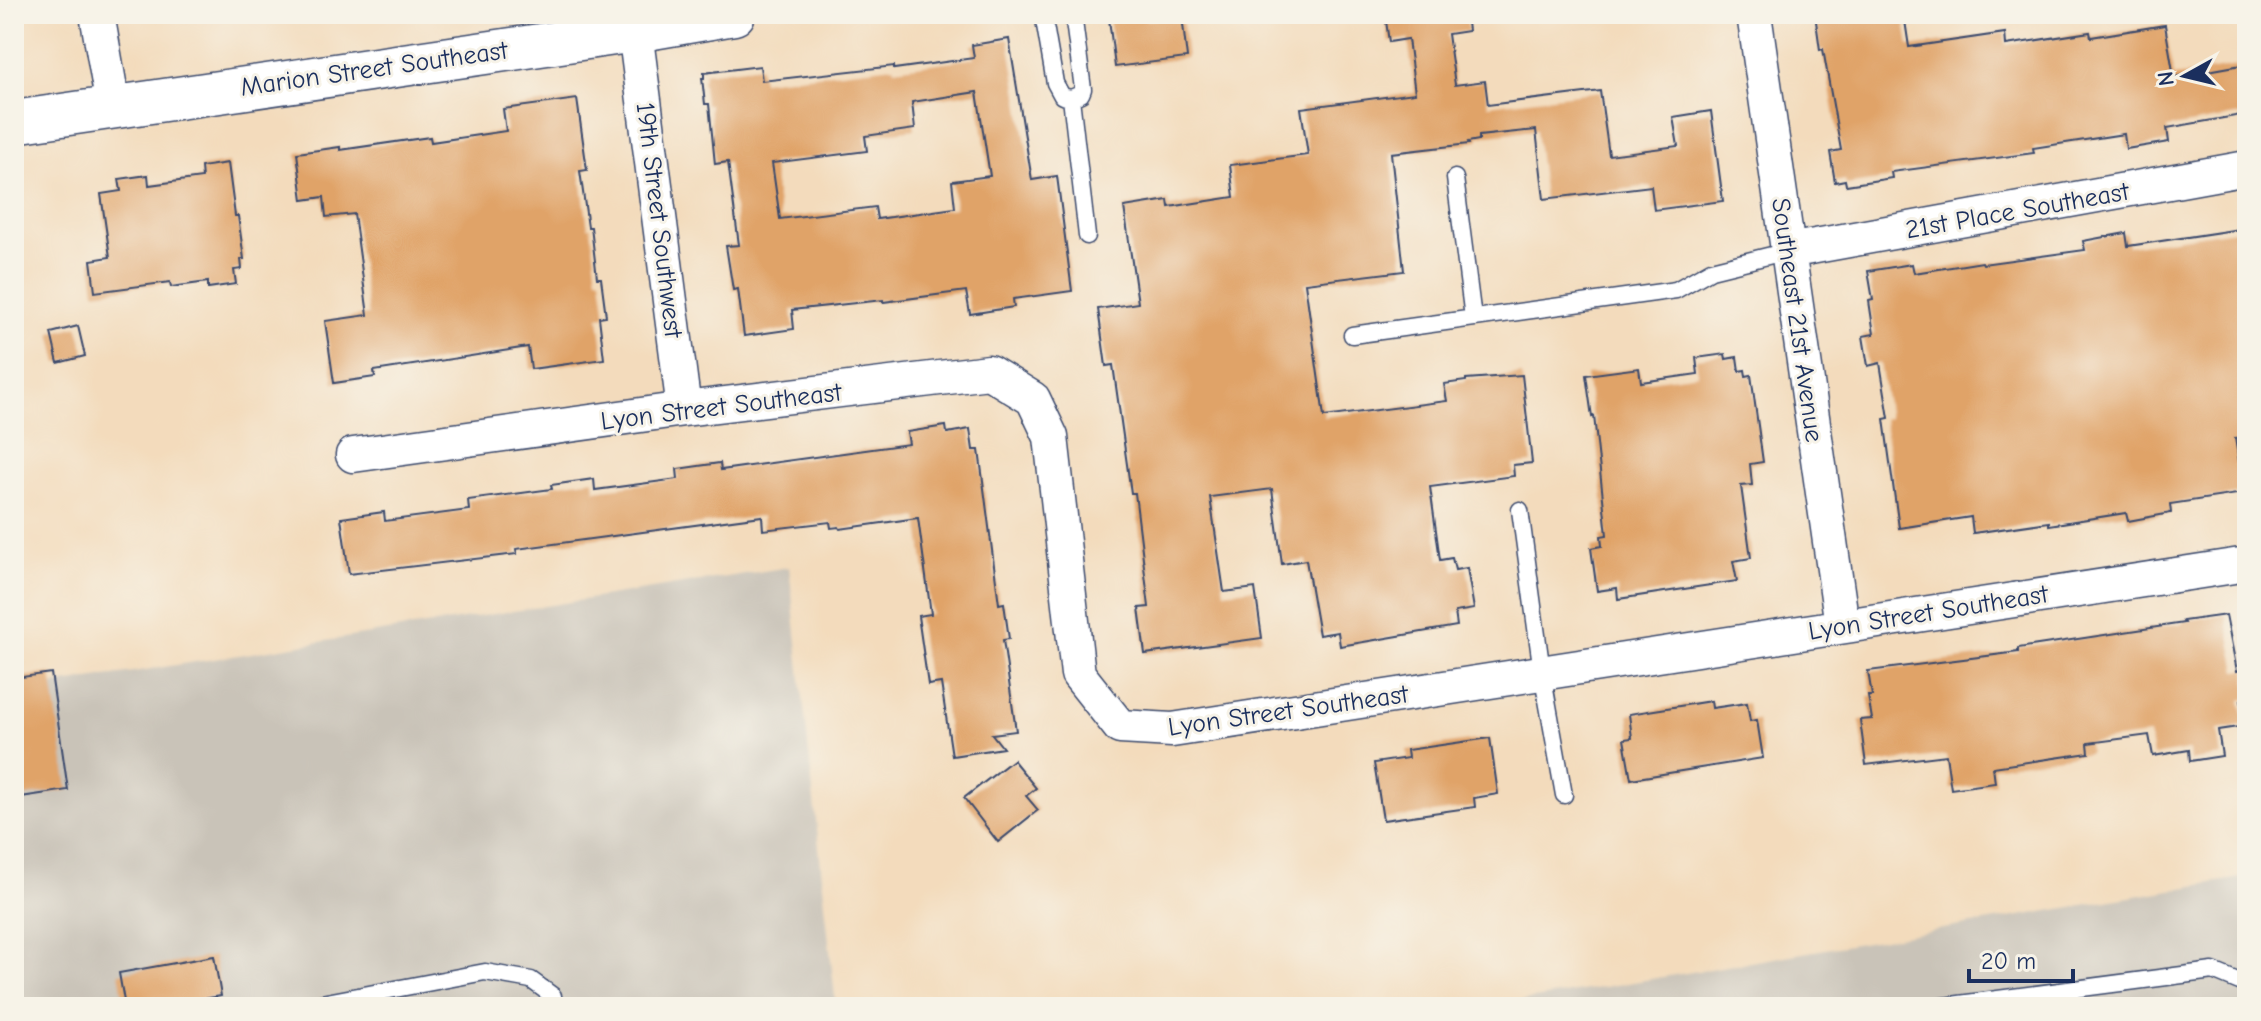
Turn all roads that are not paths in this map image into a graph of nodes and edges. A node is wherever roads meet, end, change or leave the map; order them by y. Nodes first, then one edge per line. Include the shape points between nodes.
1 (97, 14) edge
2 (734, 14) edge
3 (1043, 14) edge
4 (1073, 14) edge
5 (1754, 14) edge
6 (635, 31) junction
7 (1071, 98) junction
8 (113, 106) junction
9 (14, 122) edge
10 (2247, 168) edge
11 (1455, 178) dead end
12 (1087, 236) dead end
13 (1788, 251) junction
14 (1473, 318) junction
15 (1352, 335) dead end
16 (684, 409) junction
17 (353, 455) dead end
18 (1520, 510) dead end
19 (2247, 564) edge
20 (1842, 625) junction
21 (1542, 672) junction
22 (1564, 795) dead end
23 (2247, 985) edge
24 (300, 1007) edge
25 (554, 1007) edge
26 (1936, 1007) edge

1 - 8 street
2 - 6 street, Marion Street Southeast
3 - 7 lane via 1055,83 1062,96
4 - 7 lane via 1083,89
5 - 13 street, Southeast 21st Avenue
6 - 8 street, Marion Street Southeast
6 - 16 street, 19th Street Southwest
7 - 12 lane
8 - 9 street, Marion Street Southeast
10 - 13 street, 21st Place Southeast
11 - 14 lane
13 - 14 lane via 1711,270 1676,290
13 - 20 street, Southeast 21st Avenue
14 - 15 lane
16 - 17 street, Lyon Street Southeast
16 - 21 street, Lyon Street Southeast via 989,372 1033,399 1051,437 1078,674 1120,727 1172,730
18 - 21 lane
19 - 20 street, Lyon Street Southeast
20 - 21 street, Lyon Street Southeast
21 - 22 lane
23 - 26 lane via 2213,971
24 - 25 lane via 485,972 531,980 553,996

